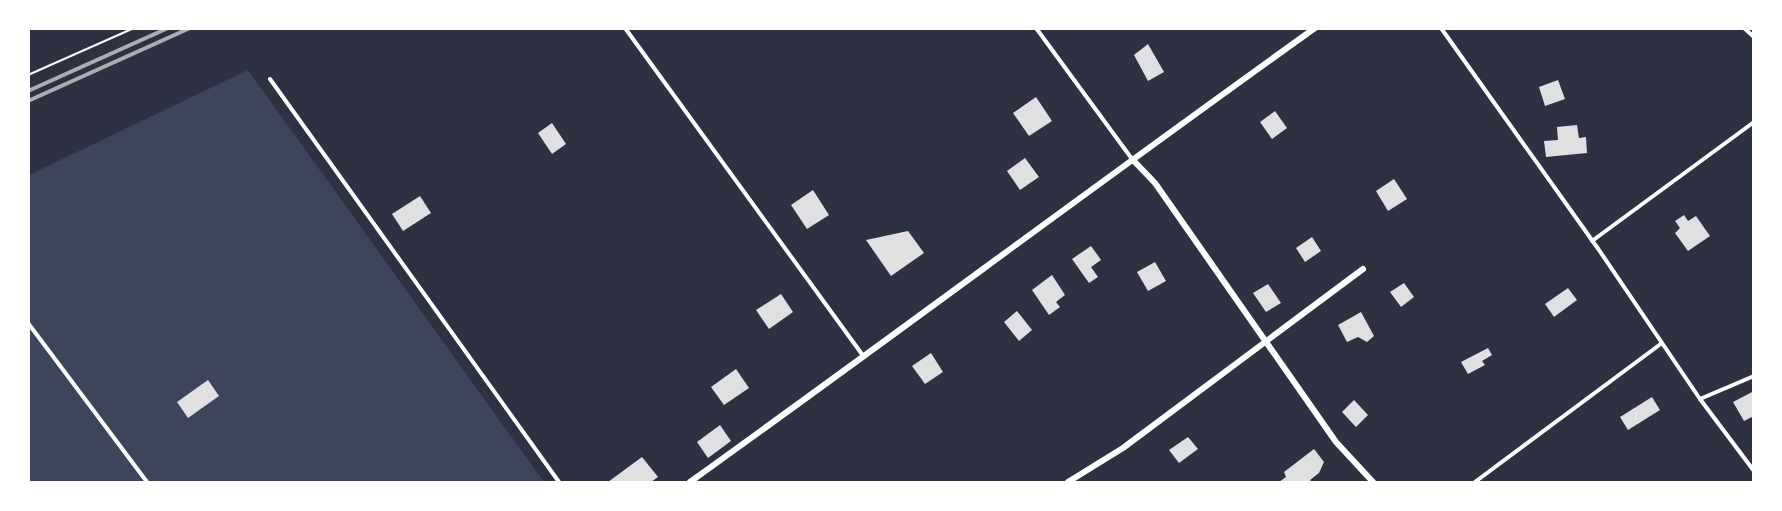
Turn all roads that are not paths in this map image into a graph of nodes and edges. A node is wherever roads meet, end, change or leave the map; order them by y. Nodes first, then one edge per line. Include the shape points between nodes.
1 (625, 28) edge
2 (1036, 28) edge
3 (1315, 28) edge
4 (1441, 28) edge
5 (1744, 28) edge
6 (1754, 37) edge
7 (270, 79) dead end
8 (1754, 122) edge
9 (1132, 159) junction
10 (1592, 241) junction
11 (1363, 269) dead end
12 (28, 323) edge
13 (1265, 343) junction
14 (1662, 343) junction
15 (864, 357) junction
16 (1754, 376) edge
17 (1700, 399) junction
18 (1754, 471) edge
19 (147, 483) edge
20 (559, 483) edge
21 (690, 483) edge
22 (1068, 483) edge
23 (1373, 483) edge
24 (1475, 483) edge

1 - 15 lane
2 - 9 lane
3 - 9 street
4 - 10 lane
5 - 6 lane
7 - 20 lane
8 - 10 lane
9 - 13 street via 1155,183
9 - 15 street
10 - 14 lane
11 - 13 street
12 - 19 lane
13 - 22 street via 1123,448
13 - 23 street via 1336,442
14 - 17 lane
14 - 24 lane
15 - 21 street
16 - 17 lane
17 - 18 lane

